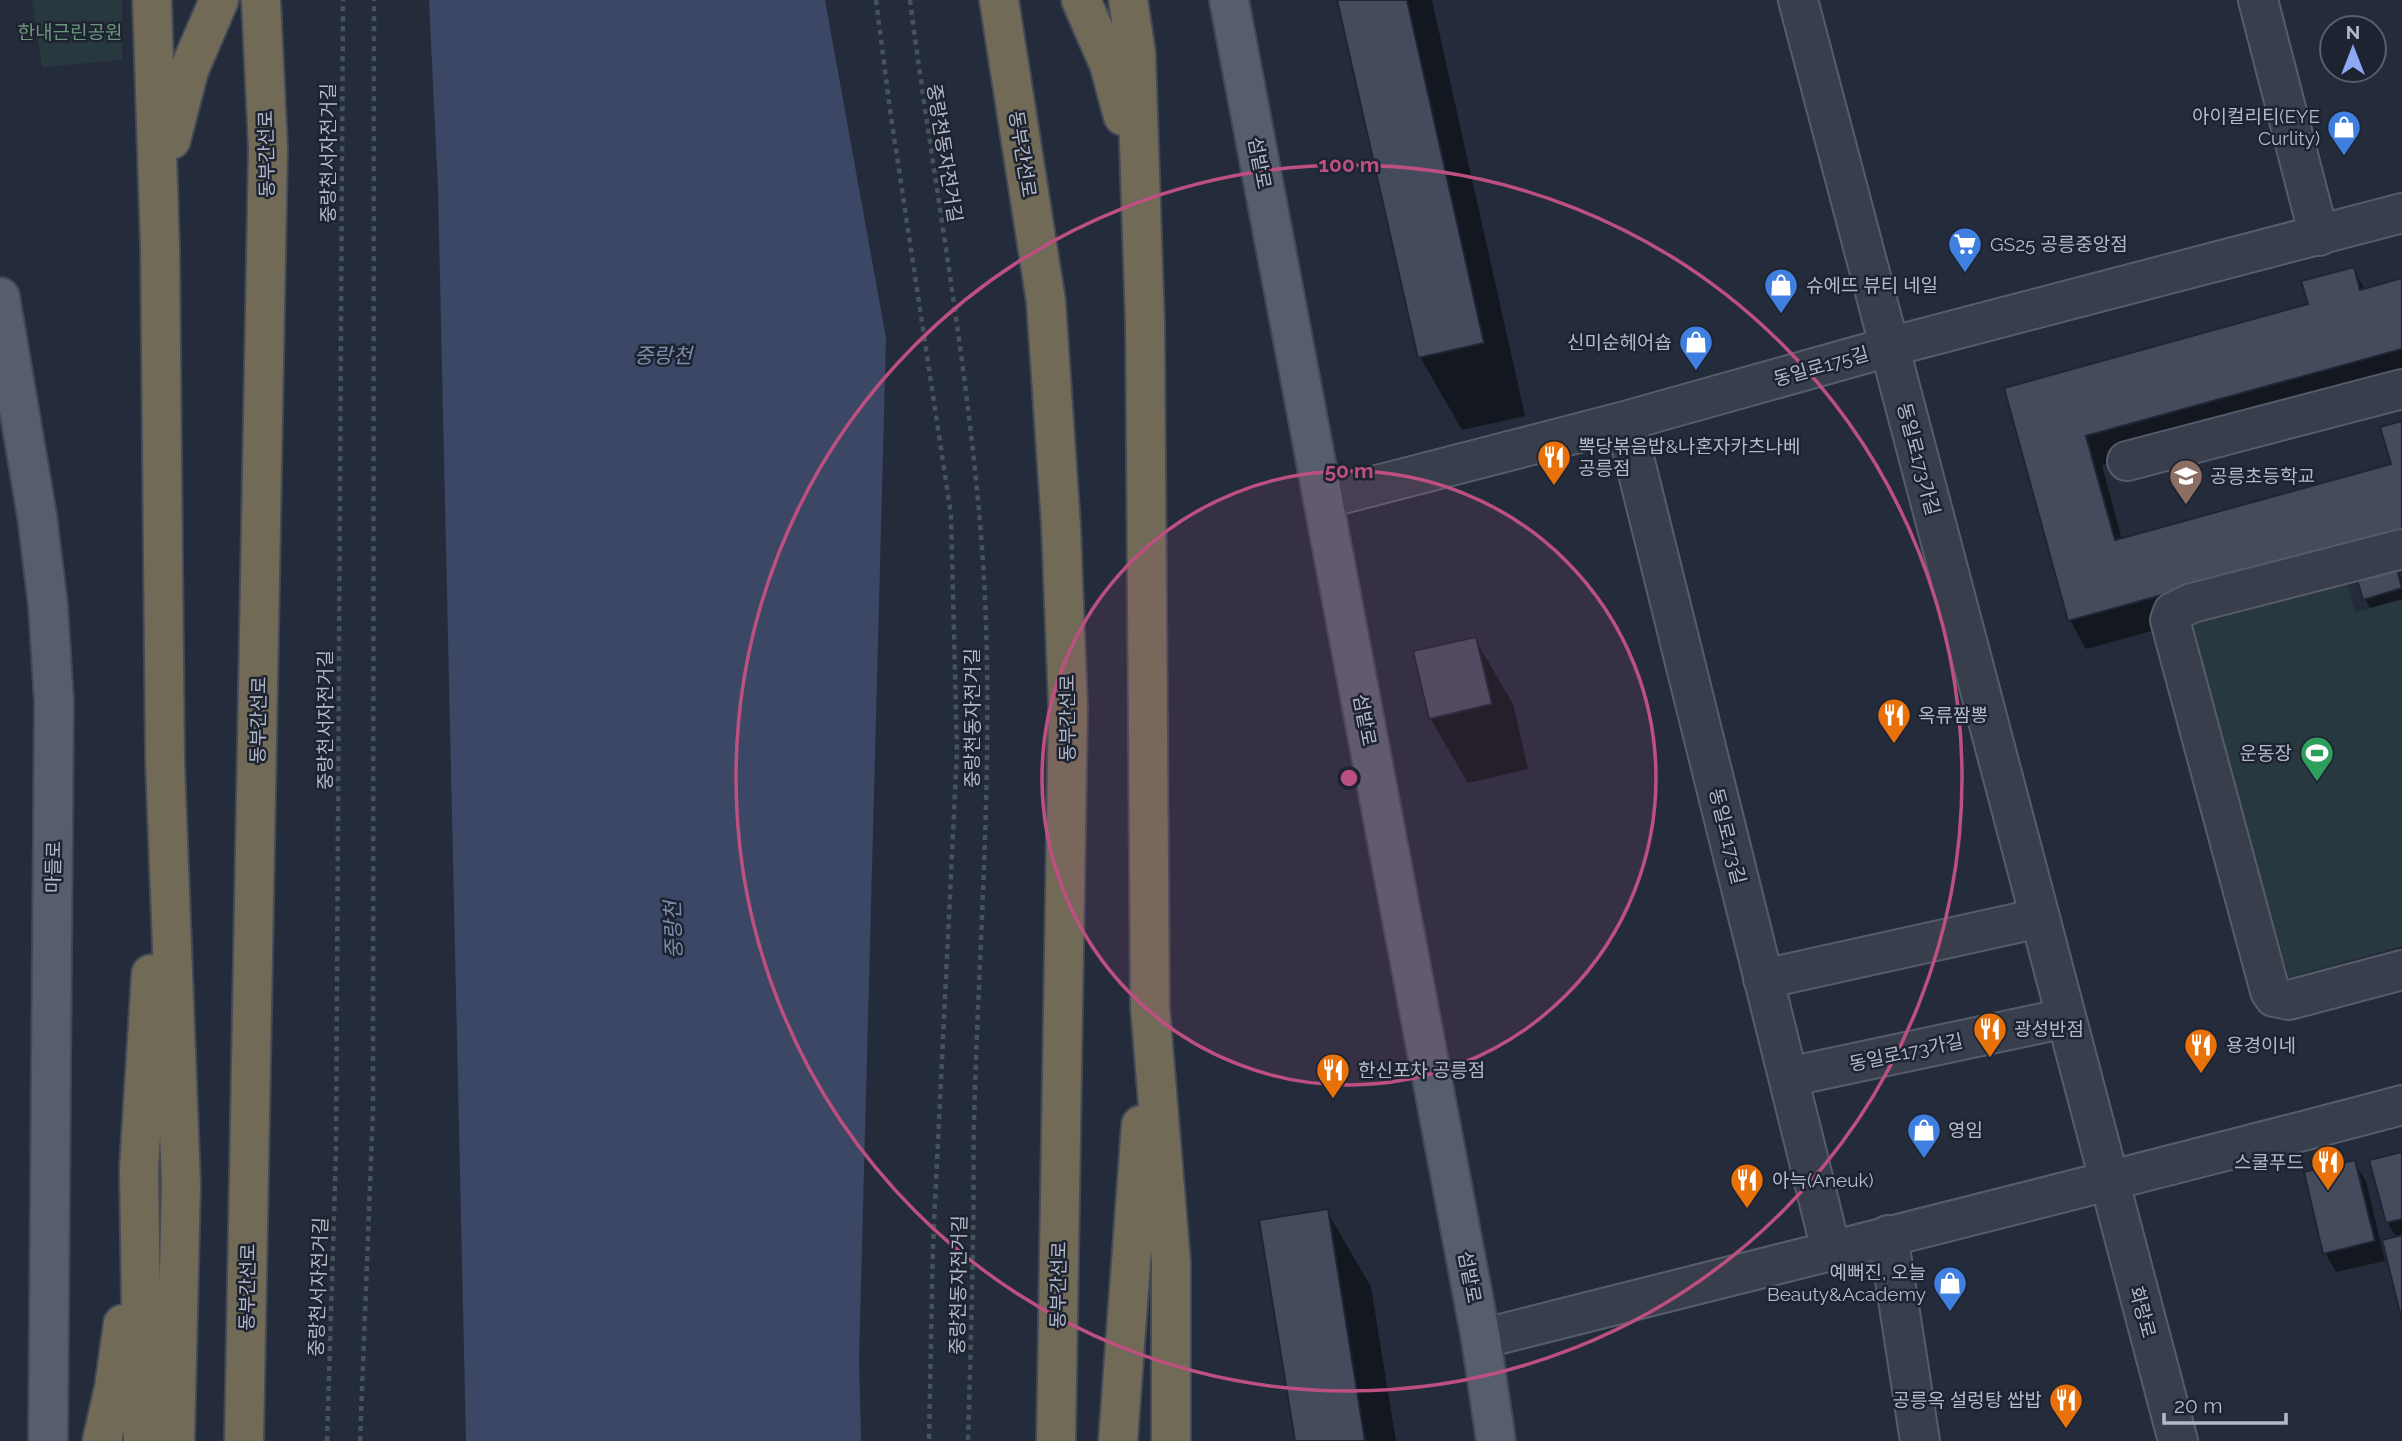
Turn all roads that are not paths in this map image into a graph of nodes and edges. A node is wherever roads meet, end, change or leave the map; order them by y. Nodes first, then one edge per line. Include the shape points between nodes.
1 (152, 0) edge
2 (219, 0) edge
3 (261, 0) edge
4 (999, 0) edge
5 (1081, 0) edge
6 (1128, 0) edge
7 (1229, 0) edge
8 (1798, 0) edge
9 (2258, 0) edge
10 (2402, 213) edge
11 (1141, 229) junction
12 (2319, 236) junction
13 (160, 246) junction
14 (0, 297) edge
15 (1889, 347) junction
16 (2402, 388) edge
17 (1625, 421) junction
18 (2127, 461) dead end
19 (1323, 499) junction
20 (2402, 549) edge
21 (165, 762) junction
22 (2040, 918) junction
23 (2402, 970) edge
24 (1763, 979) junction
25 (1150, 1007) junction
26 (2066, 1018) junction
27 (1788, 1077) junction
28 (2402, 1105) edge
29 (139, 1168) junction
30 (2109, 1182) junction
31 (1888, 1235) junction
32 (1831, 1250) junction
33 (1481, 1339) junction
34 (48, 1441) edge
35 (102, 1441) edge
36 (143, 1441) edge
37 (175, 1441) edge
38 (244, 1441) edge
39 (1056, 1441) edge
40 (1118, 1441) edge
41 (1171, 1441) edge
42 (1496, 1441) edge
43 (1920, 1441) edge
44 (2178, 1441) edge

1 - 13 highway
2 - 13 highway via 178,105
3 - 38 highway, 동부간선로 via 268,148
4 - 39 highway, 동부간선로 via 1046,302 1066,638
5 - 11 highway via 1120,99
6 - 11 highway via 1136,52
7 - 19 main road, 섬밭로
8 - 15 street, 동일로173가길
9 - 12 street
10 - 12 street, 동일로175길
11 - 25 highway
12 - 15 street, 동일로175길
13 - 21 highway
14 - 34 main road, 마들로 via 37,516 54,702
15 - 17 street, 동일로175길
15 - 22 street, 동일로173가길
16 - 18 street
17 - 19 street, 동일로175길
17 - 24 street, 동일로173길
19 - 33 main road, 섬밭로
20 - 23 street via 2192,603 2174,612 2170,620 2270,991 2274,997 2289,1000
21 - 29 highway
21 - 37 highway via 181,1184
22 - 24 street
22 - 26 street, 동일로173가길
24 - 27 street, 동일로173길
25 - 40 highway
25 - 41 highway via 1171,1262
26 - 27 street, 동일로173가길
26 - 30 street, 동일로173가길
27 - 32 street, 동일로173길
28 - 30 street
29 - 35 highway via 120,1351
29 - 36 highway
30 - 31 street
30 - 44 street, 화랑로
31 - 32 street
31 - 43 street
32 - 33 street
33 - 42 main road, 섬밭로

